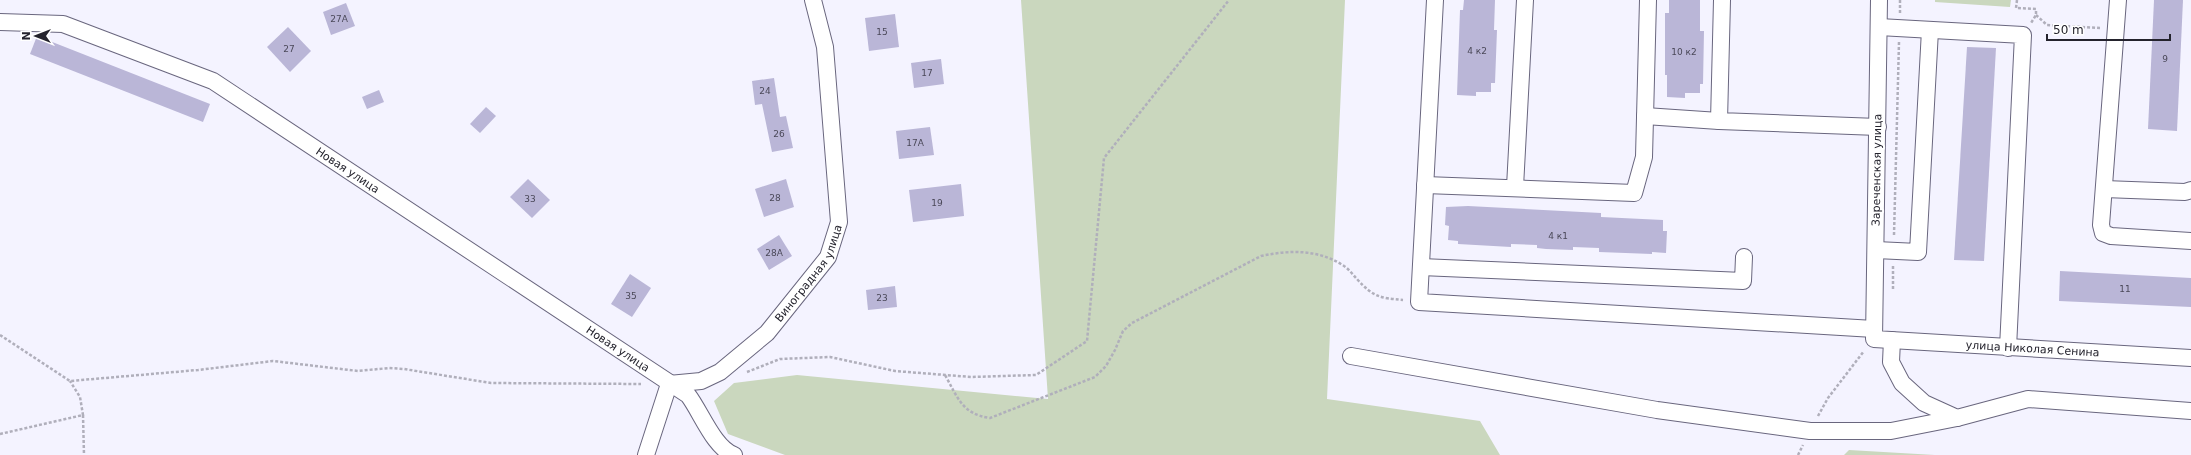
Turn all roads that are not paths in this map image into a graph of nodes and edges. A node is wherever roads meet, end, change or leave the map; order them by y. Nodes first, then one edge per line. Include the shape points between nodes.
1 (813, 0) edge
2 (1435, 0) edge
3 (1525, 0) edge
4 (1648, 0) edge
5 (1722, 0) edge
6 (1879, 0) edge
7 (2118, 0) edge
8 (0, 22) edge
9 (1879, 28) junction
10 (1930, 30) junction
11 (1645, 116) junction
12 (1719, 121) junction
13 (1878, 127) junction
14 (1425, 185) junction
15 (1515, 187) junction
16 (2104, 189) junction
17 (2191, 190) edge
18 (2191, 240) edge
19 (1876, 250) junction
20 (1744, 257) dead end
21 (1421, 267) junction
22 (1874, 334) junction
23 (1892, 340) junction
24 (2008, 348) junction
25 (1351, 356) dead end
26 (2191, 358) edge
27 (669, 384) junction
28 (2191, 411) edge
29 (1957, 418) junction
30 (646, 455) edge
31 (734, 455) edge

1 - 27 street, Виноградная улица via 825,47 839,222 828,257 768,333 720,372 700,381
2 - 14 street
3 - 15 street
4 - 11 street
5 - 12 street
6 - 9 street, Зареченская улица
7 - 16 street
8 - 27 street, Новая улица via 63,24 213,81
9 - 10 street
9 - 13 street, Зареченская улица
10 - 19 street via 1918,252
10 - 24 street via 2023,35
11 - 12 street
11 - 15 street via 1644,157 1634,193
12 - 13 street
13 - 19 street, Зареченская улица
14 - 15 street
14 - 21 street
16 - 17 street via 2185,192
16 - 18 street via 2101,225 2103,234
19 - 22 street, Зареченская улица
20 - 21 street via 1743,281
21 - 22 street, улица Николая Сенина via 1419,302
22 - 23 street, улица Николая Сенина
23 - 24 street, улица Николая Сенина
23 - 29 street via 1891,362 1902,383 1924,404
24 - 26 street, улица Николая Сенина
25 - 29 street via 1657,410 1810,431 1891,431
27 - 30 street
27 - 31 street, Новая улица via 688,395 726,452
28 - 29 street via 2028,399

